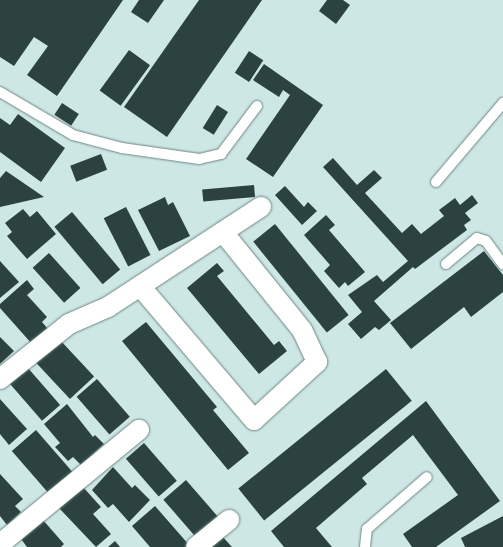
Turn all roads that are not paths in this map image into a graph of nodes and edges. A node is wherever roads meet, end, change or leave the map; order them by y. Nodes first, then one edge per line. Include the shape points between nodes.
1 (0, 92) edge
2 (503, 103) edge
3 (257, 106) dead end
4 (436, 182) dead end
5 (261, 207) dead end
6 (224, 232) junction
7 (446, 264) dead end
8 (503, 264) edge
9 (140, 286) junction
10 (0, 379) edge
11 (139, 430) dead end
12 (427, 477) dead end
13 (228, 520) dead end
14 (0, 544) edge
15 (196, 547) edge
16 (365, 547) edge

1 - 3 lane via 73,135 122,148 199,159 221,154
2 - 4 lane
5 - 6 street
6 - 9 street
6 - 9 street via 302,330 317,362 254,420
7 - 8 lane via 477,238 486,241
9 - 10 street via 108,307 69,324
11 - 14 street
12 - 16 lane via 367,529
13 - 15 street

